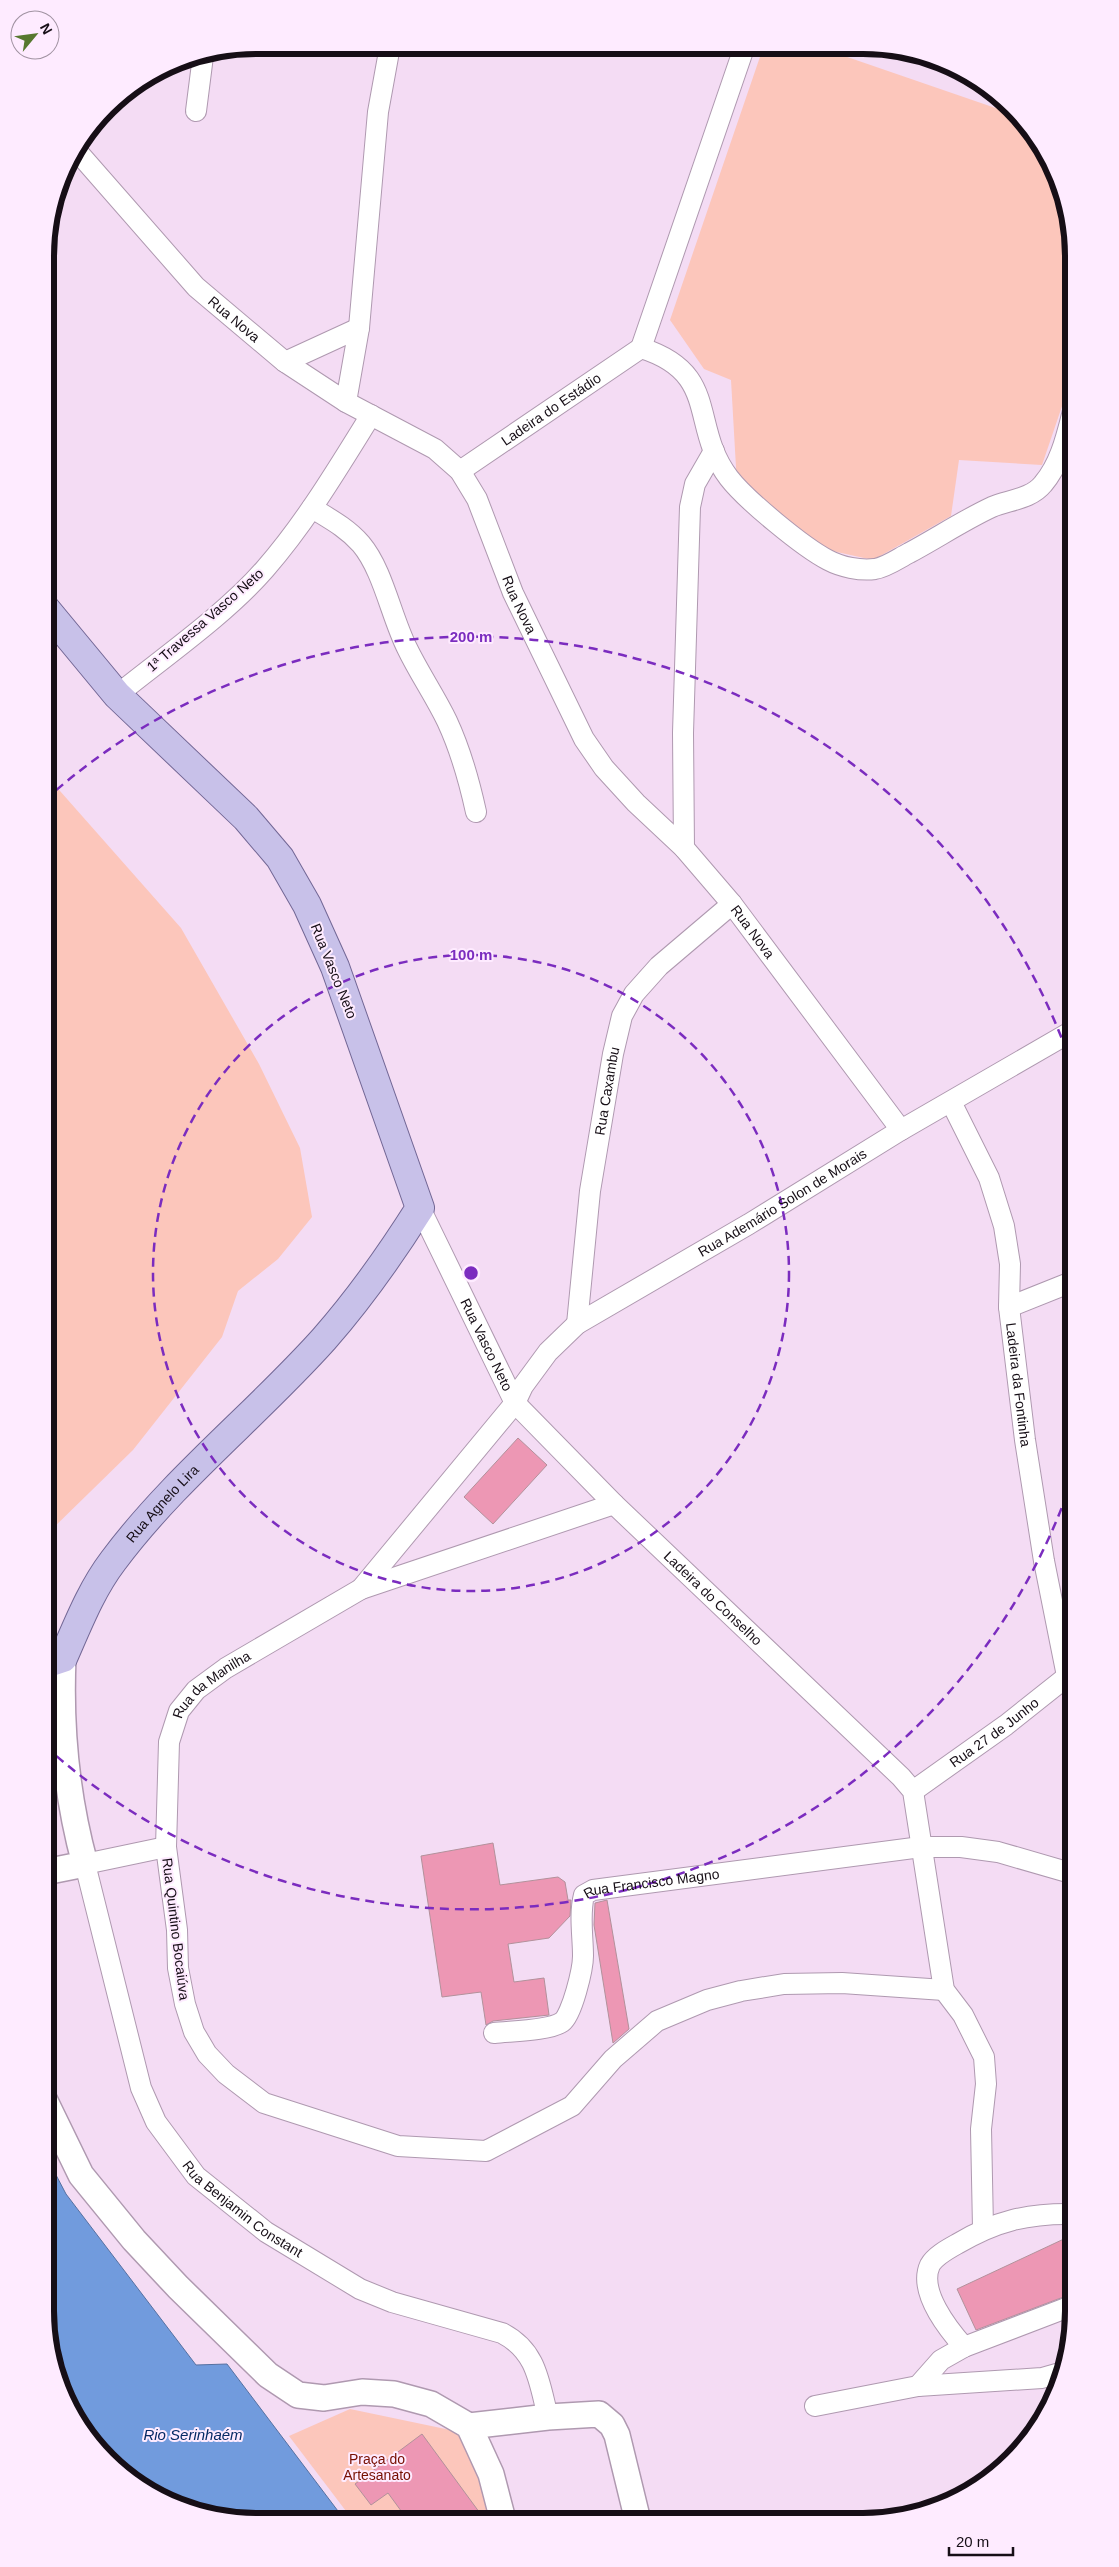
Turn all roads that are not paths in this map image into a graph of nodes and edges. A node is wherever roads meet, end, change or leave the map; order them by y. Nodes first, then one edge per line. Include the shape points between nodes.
1 (389, 54) edge
2 (742, 54) edge
3 (202, 61) edge
4 (196, 111) dead end
5 (81, 155) edge
6 (359, 328) junction
7 (641, 348) junction
8 (284, 362) junction
9 (346, 402) junction
10 (371, 416) junction
11 (1065, 441) edge
12 (714, 452) junction
13 (460, 470) junction
14 (312, 508) junction
15 (54, 619) edge
16 (117, 695) junction
17 (476, 812) dead end
18 (684, 848) junction
19 (732, 904) junction
20 (1065, 1035) edge
21 (951, 1102) junction
22 (901, 1130) junction
23 (420, 1208) junction
24 (1065, 1285) edge
25 (1008, 1307) junction
26 (577, 1324) junction
27 (515, 1403) junction
28 (614, 1504) junction
29 (361, 1589) junction
30 (1065, 1651) edge
31 (54, 1661) edge
32 (1065, 1677) edge
33 (913, 1791) junction
34 (166, 1847) junction
35 (921, 1847) junction
36 (85, 1864) junction
37 (54, 1870) edge
38 (1065, 1871) edge
39 (944, 1990) junction
40 (494, 2033) dead end
41 (54, 2120) edge
42 (1065, 2214) edge
43 (983, 2228) junction
44 (1065, 2308) edge
45 (964, 2347) junction
46 (1055, 2374) edge
47 (918, 2386) junction
48 (815, 2406) dead end
49 (548, 2417) junction
50 (469, 2426) junction
51 (500, 2513) edge
52 (636, 2513) edge

1 - 6 street via 378,112
2 - 7 street
3 - 4 street
5 - 8 street, Rua Nova via 196,287
6 - 8 street
6 - 9 street
7 - 12 street via 658,353 678,365 694,383
7 - 13 street, Ladeira do Estádio
8 - 9 street, Rua Nova
9 - 10 street, Rua Nova
10 - 13 street, Rua Nova via 435,449
10 - 14 street, 1ª Travessa Vasco Neto
11 - 12 street via 1042,486 1026,496 992,507 876,569 854,569 828,560 801,542 728,478
12 - 18 street via 695,484 690,507 683,733
13 - 18 street, Rua Nova via 477,499 512,593 584,739 604,768 636,803
14 - 16 street, 1ª Travessa Vasco Neto via 264,570 226,606
14 - 17 street via 343,526 362,545 376,567 406,648 447,722 465,766
15 - 16 main road, Rua Vasco Neto
16 - 23 main road, Rua Vasco Neto via 246,818 280,858 307,905 335,967
18 - 19 street, Rua Nova
19 - 22 street, Rua Nova
19 - 26 street, Rua Caxambu via 659,966 634,994 622,1016 590,1191
20 - 21 street, Rua Ademário Solon de Morais
21 - 22 street, Rua Ademário Solon de Morais
21 - 25 street, Ladeira da Fontinha via 989,1178 1004,1226 1010,1264
22 - 26 street, Rua Ademário Solon de Morais via 749,1224
23 - 27 street, Rua Vasco Neto
23 - 31 main road, Rua Agnelo Lira via 389,1258 324,1339 148,1518 112,1561
24 - 25 street
25 - 30 street, Ladeira da Fontinha via 1042,1552
26 - 27 street, Rua Ademário Solon de Morais via 548,1352 523,1386
27 - 28 street, Ladeira do Conselho
27 - 29 street, Rua da Manilha
28 - 29 street, Rua da Manilha
28 - 33 street, Ladeira do Conselho
29 - 34 street, Rua da Manilha via 226,1668 196,1690 179,1711 169,1742
31 - 36 street, Rua Agnelo Lira via 76,1833
32 - 33 street, Rua 27 de Junho via 1006,1725
33 - 35 street
34 - 36 street
34 - 39 street, Rua Quintino Bocaiúva via 177,1930 178,1968 185,2004 194,2032 207,2054 226,2074 264,2103 398,2146 486,2151 572,2106 613,2059 657,2021 707,2000 784,1984 842,1983
35 - 38 street, Rua Francisco Magno via 961,1847 998,1852
35 - 39 street
35 - 40 street, Rua Francisco Magno via 593,1890 584,1895 581,1907 584,1959 570,2012 553,2026
36 - 37 street
36 - 49 street, Rua Benjamin Constant via 141,2088 156,2122 196,2176 266,2232 360,2289 392,2302 502,2333 517,2341 537,2374
39 - 43 street via 963,2015 984,2057 986,2084 981,2129
41 - 50 street via 81,2175 134,2240 268,2374 298,2395 324,2398 362,2392 394,2394 431,2404
42 - 43 street via 1016,2219
43 - 45 street via 944,2252 930,2265 928,2280 933,2301 946,2326
44 - 45 street
45 - 47 street via 941,2360
46 - 47 street via 1042,2378
47 - 48 street
49 - 50 street
49 - 52 street via 599,2414 612,2425
50 - 51 street via 491,2474

